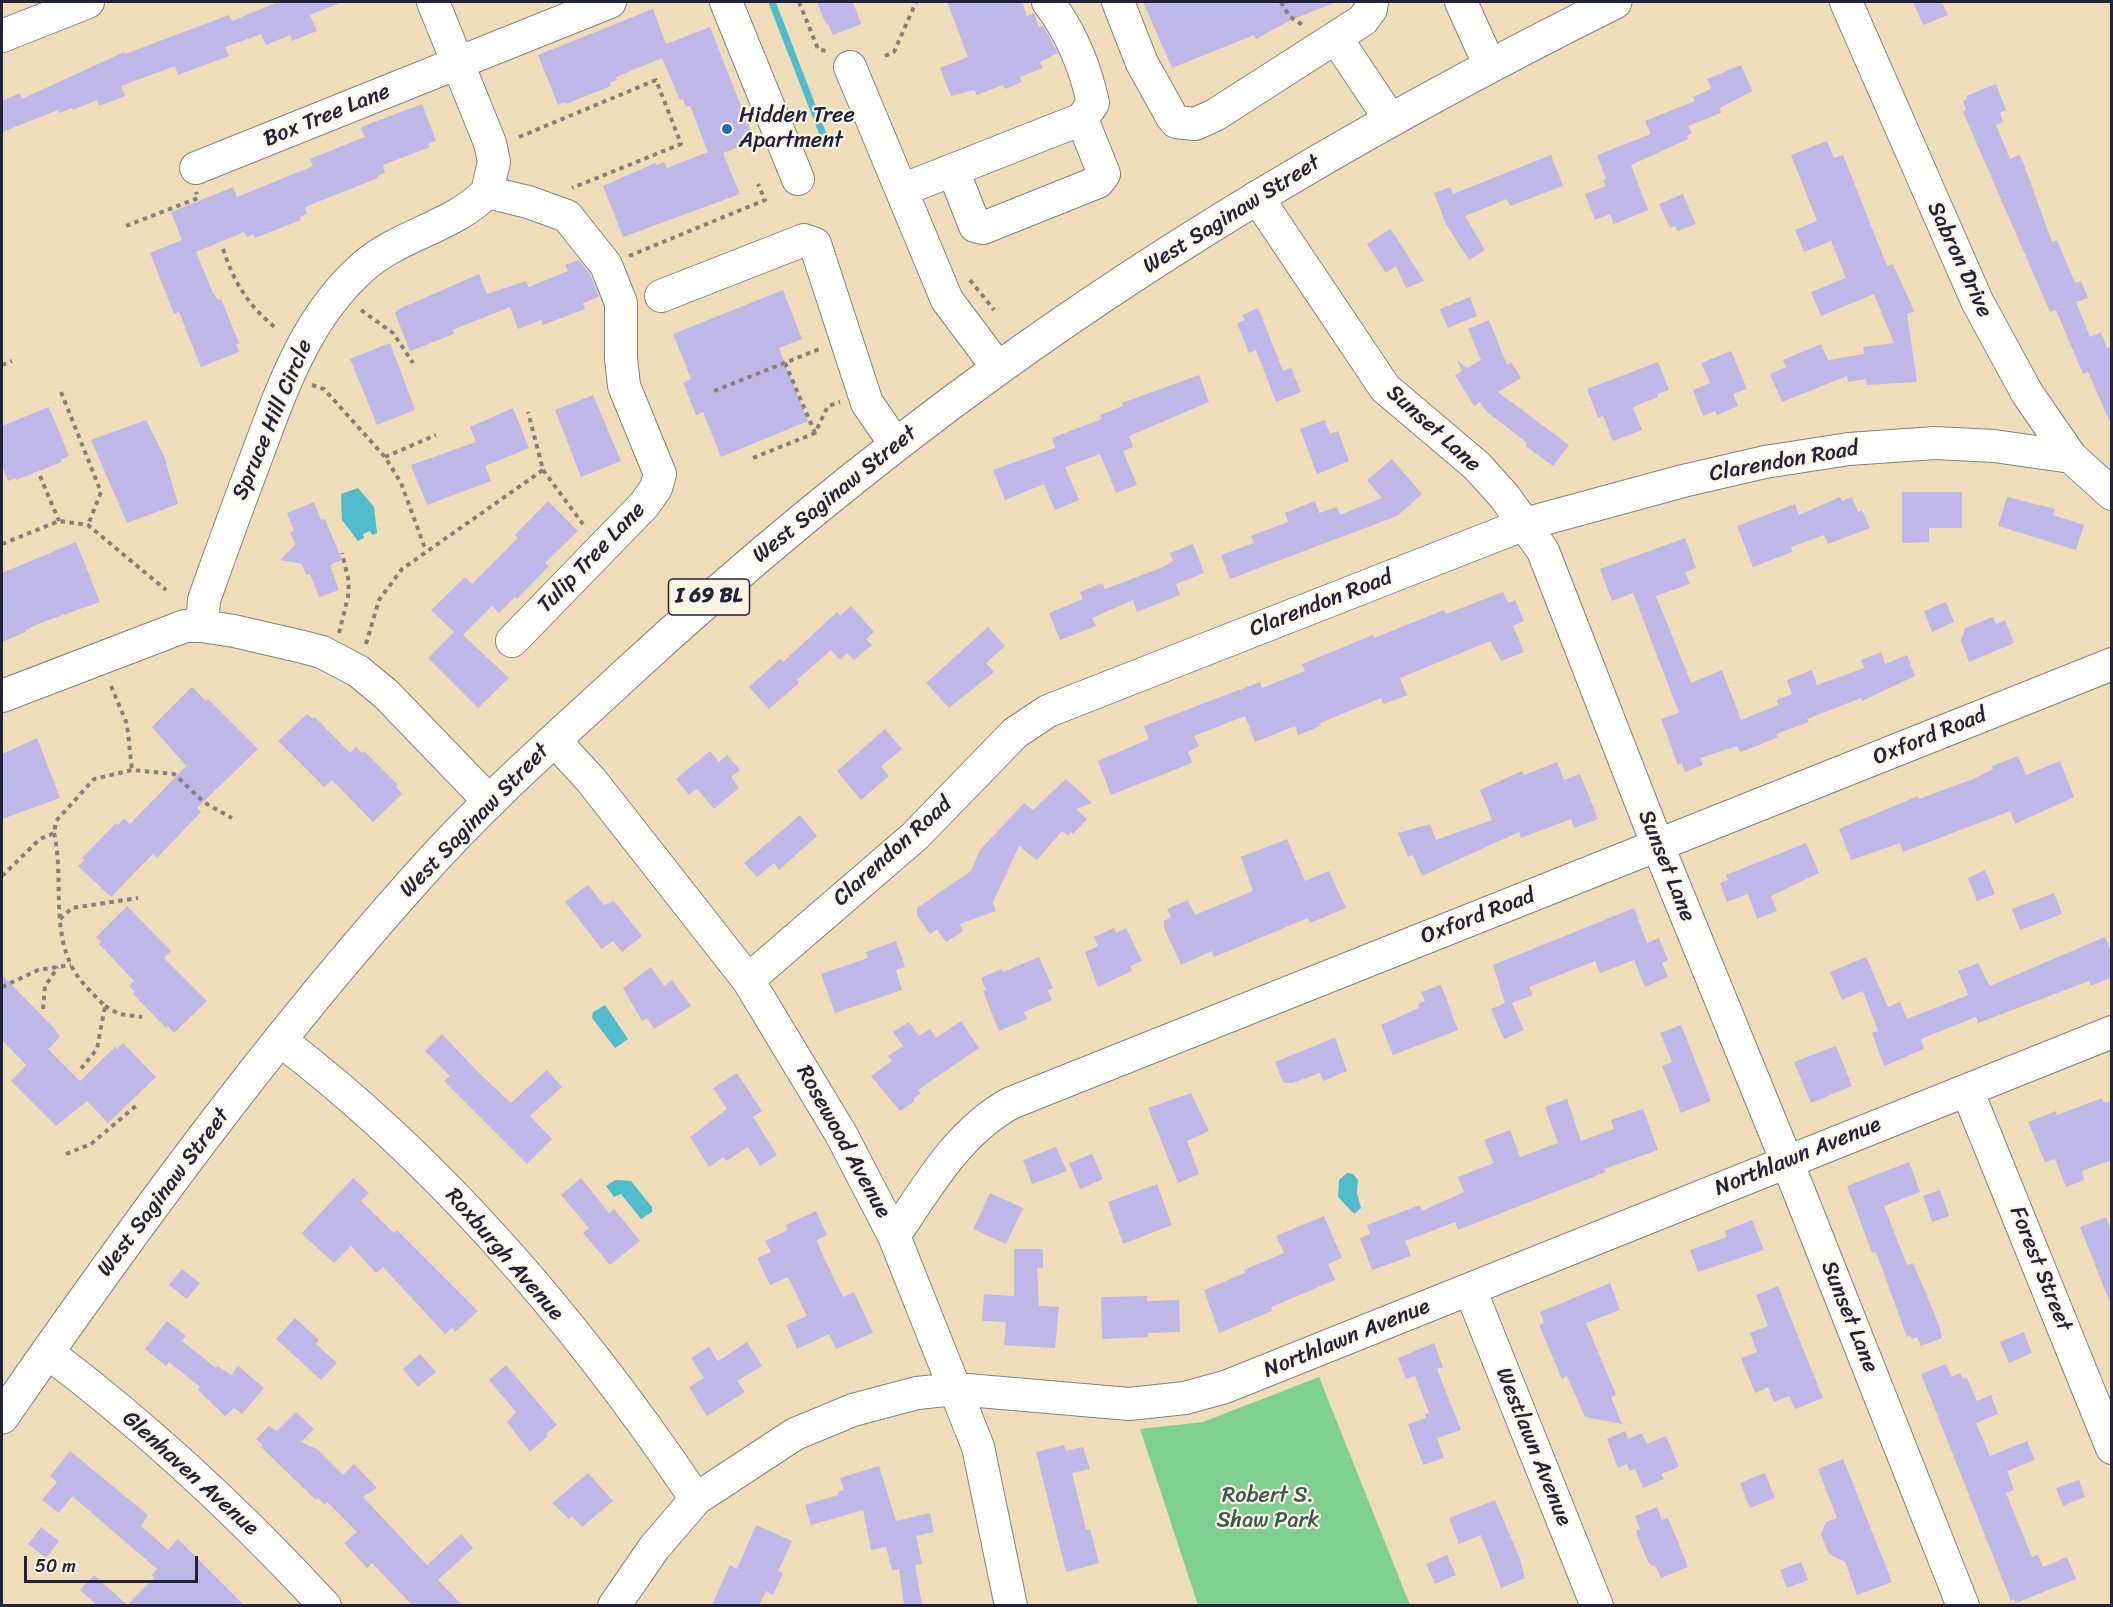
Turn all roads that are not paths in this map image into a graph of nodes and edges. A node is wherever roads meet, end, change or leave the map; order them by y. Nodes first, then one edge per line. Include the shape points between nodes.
1 (88, 2) edge
2 (433, 2) edge
3 (610, 2) edge
4 (726, 2) edge
5 (1048, 2) edge
6 (1118, 2) edge
7 (1372, 2) edge
8 (1461, 2) edge
9 (1615, 2) edge
10 (1846, 2) edge
11 (54, 8) edge
12 (2, 36) edge
13 (1328, 44) junction
14 (840, 59) road end
15 (459, 64) junction
16 (1489, 64) junction
17 (1082, 119) junction
18 (1390, 119) junction
19 (953, 170) junction
20 (195, 176) road end
21 (798, 179) dead end
22 (902, 190) junction
23 (487, 192) junction
24 (1257, 197) junction
25 (661, 296) dead end
26 (998, 369) junction
27 (2027, 393) junction
28 (896, 445) junction
29 (1994, 446) junction
30 (2071, 457) junction
31 (2112, 494) edge
32 (1525, 524) junction
33 (202, 626) junction
34 (512, 641) dead end
35 (2112, 664) edge
36 (2, 696) edge
37 (554, 741) junction
38 (490, 802) junction
39 (1658, 846) junction
40 (748, 980) junction
41 (2112, 1032) edge
42 (280, 1040) junction
43 (1967, 1090) junction
44 (1786, 1161) junction
45 (894, 1236) junction
46 (1470, 1289) junction
47 (47, 1352) junction
48 (956, 1389) junction
49 (2, 1417) edge
50 (2112, 1448) edge
51 (696, 1499) junction
52 (325, 1605) edge
53 (614, 1605) edge
54 (1011, 1605) edge
55 (1597, 1605) edge
56 (1963, 1605) edge

1 - 11 street
2 - 15 street
3 - 15 street, Box Tree Lane
4 - 21 street
5 - 17 street via 1067,27 1089,84 1093,103
6 - 13 street via 1142,63 1176,122 1195,124 1215,115
7 - 13 street via 1363,20
8 - 16 street
9 - 16 main road, West Saginaw Street / I 69 BL
10 - 27 street, Sabron Drive via 1967,280
11 - 12 street
13 - 18 street
14 - 22 street
15 - 20 street, Box Tree Lane
15 - 23 street via 490,143 494,162
16 - 18 main road, West Saginaw Street / I 69 BL
17 - 19 street
17 - 19 street via 1104,174 1098,182 983,228 975,226
18 - 24 main road, West Saginaw Street / I 69 BL
19 - 22 street
22 - 26 street via 947,300
23 - 33 street, Spruce Hill Circle via 473,207 406,238 364,266 321,314 288,377 207,590
23 - 34 street, Tulip Tree Lane via 567,216 606,265 621,303 624,386 660,474 645,505
24 - 26 main road, West Saginaw Street / I 69 BL
24 - 32 street, Sunset Lane via 1385,388 1477,465
25 - 28 street via 804,240 815,244 867,403
26 - 28 main road, West Saginaw Street / I 69 BL
27 - 29 street via 2027,413 2021,426
27 - 30 street, Sabron Drive
28 - 37 main road, West Saginaw Street / I 69 BL via 721,587
29 - 30 street, Clarendon Road
29 - 32 street, Clarendon Road via 1935,443 1849,449 1765,462
30 - 31 street, Sabron Drive
32 - 39 street, Sunset Lane via 1543,551
32 - 40 street, Clarendon Road via 1048,711 1015,733 915,836
33 - 36 street via 177,629
33 - 38 street via 303,646 358,671 386,694
35 - 39 street, Oxford Road
37 - 38 main road, West Saginaw Street / I 69 BL
37 - 40 street, Rosewood Avenue via 585,772
38 - 42 main road, West Saginaw Street / I 69 BL via 422,872
39 - 44 street, Sunset Lane
39 - 45 street, Oxford Road via 1011,1103 964,1138
40 - 45 street, Rosewood Avenue via 841,1134
41 - 43 street, Northlawn Avenue
42 - 47 main road, West Saginaw Street / I 69 BL
42 - 51 street, Roxburgh Avenue via 396,1138 474,1216 602,1367
43 - 44 street, Northlawn Avenue
43 - 50 street, Forest Street
44 - 46 street, Northlawn Avenue
44 - 56 street, Sunset Lane
45 - 48 street, Rosewood Avenue
46 - 48 street, Northlawn Avenue via 1225,1387 1185,1398 1129,1404
46 - 55 street, Westlawn Avenue
47 - 49 main road, West Saginaw Street / I 69 BL
47 - 52 street, Glenhaven Avenue via 224,1501
48 - 51 street, Northlawn Avenue via 917,1393 853,1410 795,1434
48 - 54 street, Rosewood Avenue via 978,1447
51 - 53 street, Northlawn Avenue via 654,1548

